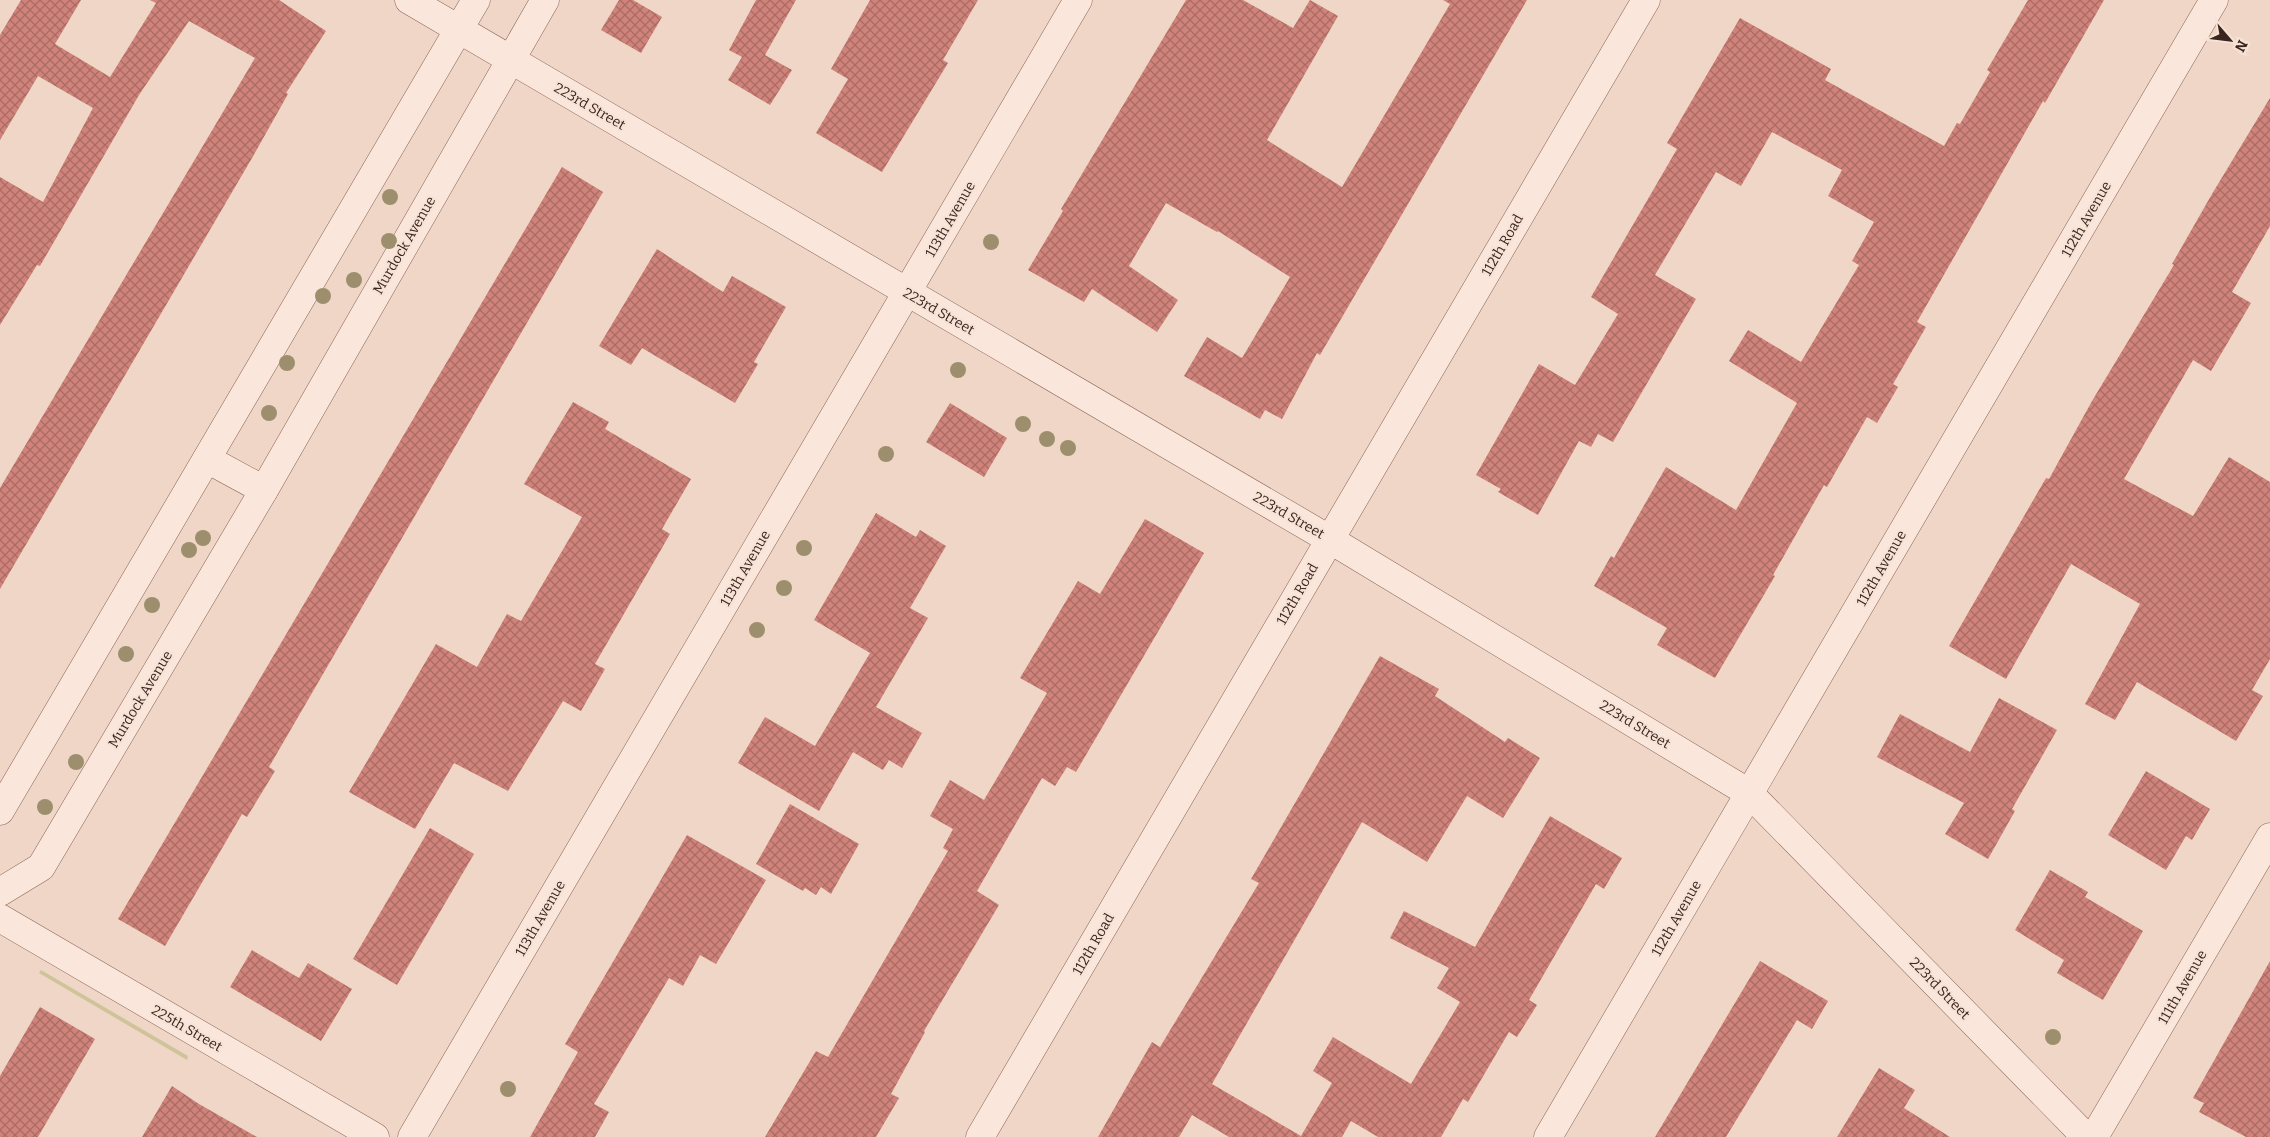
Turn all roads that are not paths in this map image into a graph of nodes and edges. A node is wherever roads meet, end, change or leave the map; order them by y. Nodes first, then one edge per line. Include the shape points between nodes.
1 (409, 0) edge
2 (476, 0) edge
3 (545, 0) edge
4 (1078, 0) edge
5 (1646, 0) edge
6 (2214, 0) edge
7 (459, 29) junction
8 (510, 60) junction
9 (907, 292) junction
10 (207, 458) junction
11 (264, 490) junction
12 (1329, 539) junction
13 (1749, 793) junction
14 (0, 811) edge
15 (2270, 837) edge
16 (0, 892) edge
17 (0, 918) edge
18 (375, 1137) edge
19 (412, 1137) edge
20 (980, 1137) edge
21 (1548, 1137) edge
22 (2086, 1137) edge
23 (2094, 1137) edge

1 - 7 street, 223rd Street
2 - 7 street
3 - 8 street, Murdock Avenue
4 - 9 street, 113th Avenue
5 - 12 street, 112th Road
6 - 13 street, 112th Avenue
7 - 8 street, 223rd Street
7 - 10 street
8 - 9 street, 223rd Street
8 - 11 street, Murdock Avenue
9 - 12 street, 223rd Street
9 - 19 street, 113th Avenue
10 - 11 street
10 - 14 street
11 - 16 street, Murdock Avenue via 41,867
12 - 13 street, 223rd Street
12 - 20 street, 112th Road
13 - 21 street, 112th Avenue
13 - 22 street, 223rd Street
15 - 23 street, 111th Avenue
17 - 18 street, 225th Street

